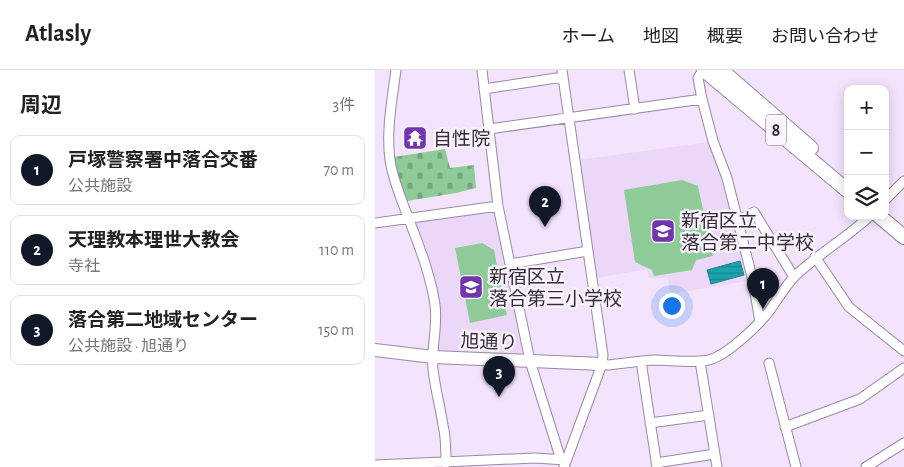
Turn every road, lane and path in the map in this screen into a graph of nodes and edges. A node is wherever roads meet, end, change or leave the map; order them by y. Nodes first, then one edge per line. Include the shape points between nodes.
1 (395, 70) edge
2 (482, 70) edge
3 (629, 70) edge
4 (704, 70) edge
5 (721, 70) edge
6 (562, 74) edge
7 (484, 89) junction
8 (701, 99) junction
9 (635, 109) junction
10 (568, 118) junction
11 (489, 129) junction
12 (844, 176) edge
13 (904, 182) edge
14 (844, 188) edge
15 (889, 196) edge
16 (498, 206) junction
17 (889, 214) edge
18 (409, 218) junction
19 (864, 220) edge
20 (884, 220) edge
21 (738, 221) junction
22 (375, 222) edge
23 (904, 226) edge
24 (904, 237) edge
25 (588, 251) junction
26 (815, 258) junction
27 (510, 264) junction
28 (794, 277) junction
29 (760, 322) junction
30 (375, 350) edge
31 (904, 351) edge
32 (433, 357) junction
33 (530, 361) junction
34 (641, 361) junction
35 (700, 361) junction
36 (769, 362) dead end
37 (602, 364) junction
38 (904, 368) edge
39 (709, 415) junction
40 (650, 422) junction
41 (785, 427) junction
42 (904, 443) edge
43 (715, 454) junction
44 (447, 462) junction
45 (563, 462) edge
46 (489, 464) edge
47 (375, 465) edge
48 (412, 465) edge
49 (656, 465) edge
50 (717, 467) edge
51 (796, 467) edge
52 (866, 467) edge

1 - 18 street via 388,143 390,162
2 - 7 street
3 - 9 street
4 - 8 street via 698,78
4 - 14 main road, 8
5 - 12 main road, 8
6 - 7 street
6 - 10 street
7 - 11 street
8 - 9 street
8 - 21 street
9 - 10 street
10 - 11 street
10 - 25 street
11 - 16 street
13 - 15 street
16 - 18 street
16 - 27 street
17 - 23 main road
18 - 22 street
18 - 32 street via 435,304
19 - 26 street
20 - 24 main road
21 - 28 street via 754,212
21 - 29 street
25 - 27 street
25 - 37 street
26 - 28 street
26 - 31 street via 849,307
27 - 33 street
28 - 29 street
29 - 35 street via 717,358
30 - 32 street, 旭通り
32 - 33 street, 旭通り
32 - 44 street
33 - 37 street, 旭通り
33 - 45 street
34 - 35 street
34 - 37 street
34 - 40 street
35 - 39 street
36 - 41 street
37 - 45 street
38 - 41 street via 860,399
39 - 40 street
39 - 43 street
40 - 49 street
41 - 51 street
42 - 52 street
43 - 49 street
43 - 50 street
44 - 46 street
44 - 48 street
45 - 46 street via 535,458
47 - 48 street

